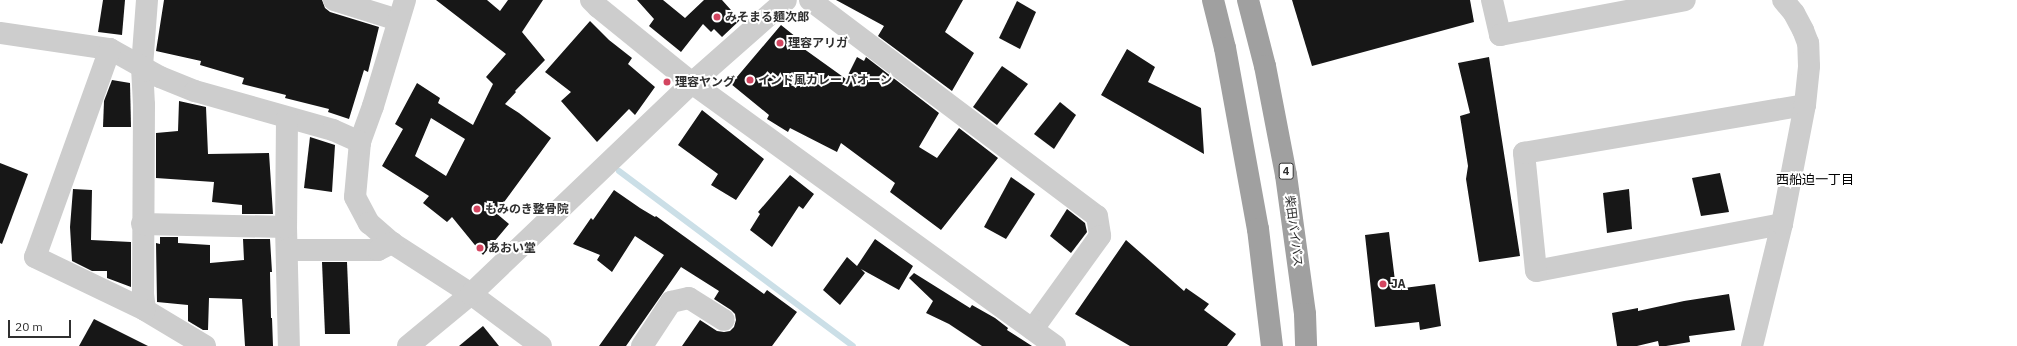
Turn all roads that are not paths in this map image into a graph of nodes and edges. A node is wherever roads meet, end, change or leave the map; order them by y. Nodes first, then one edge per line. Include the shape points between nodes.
1 (147, 0) edge
2 (334, 0) edge
3 (591, 0) edge
4 (786, 0) edge
5 (810, 0) edge
6 (1213, 0) edge
7 (1248, 0) edge
8 (1492, 0) edge
9 (1685, 0) edge
10 (1783, 0) edge
11 (402, 10) edge
12 (0, 33) edge
13 (110, 49) junction
14 (142, 67) junction
15 (692, 83) junction
16 (1805, 105) junction
17 (287, 118) junction
18 (360, 142) junction
19 (142, 224) junction
20 (1782, 224) junction
21 (286, 227) junction
22 (392, 243) junction
23 (287, 250) junction
24 (471, 294) junction
25 (145, 310) junction
26 (724, 320) dead end
27 (1033, 329) junction
28 (205, 346) edge
29 (289, 346) edge
30 (408, 346) edge
31 (541, 346) edge
32 (642, 346) edge
33 (1055, 346) edge
34 (1272, 346) edge
35 (1306, 346) edge
36 (1752, 346) edge

1 - 14 street
2 - 11 street
3 - 15 street
4 - 15 street
5 - 27 street via 1098,216 1100,236
6 - 34 highway via 1225,48 1258,228
7 - 35 highway, 柴田バイパス / 4 via 1265,66 1286,175
8 - 9 street via 1500,35
10 - 16 street via 1794,13 1808,43 1809,66
11 - 18 street
12 - 13 street
13 - 14 street
13 - 25 street via 35,257
14 - 17 street via 195,91
14 - 19 street
15 - 24 street
15 - 27 street
16 - 20 street
16 - 20 street via 1524,153 1536,270
17 - 18 street via 333,130
17 - 21 street
18 - 22 street via 355,197 369,223
19 - 21 street
19 - 25 street via 142,294
20 - 36 street
21 - 23 street
22 - 23 street via 378,250
22 - 24 street
23 - 29 street
24 - 30 street
24 - 31 street
25 - 28 street
26 - 32 street via 689,298 671,302
27 - 33 street

